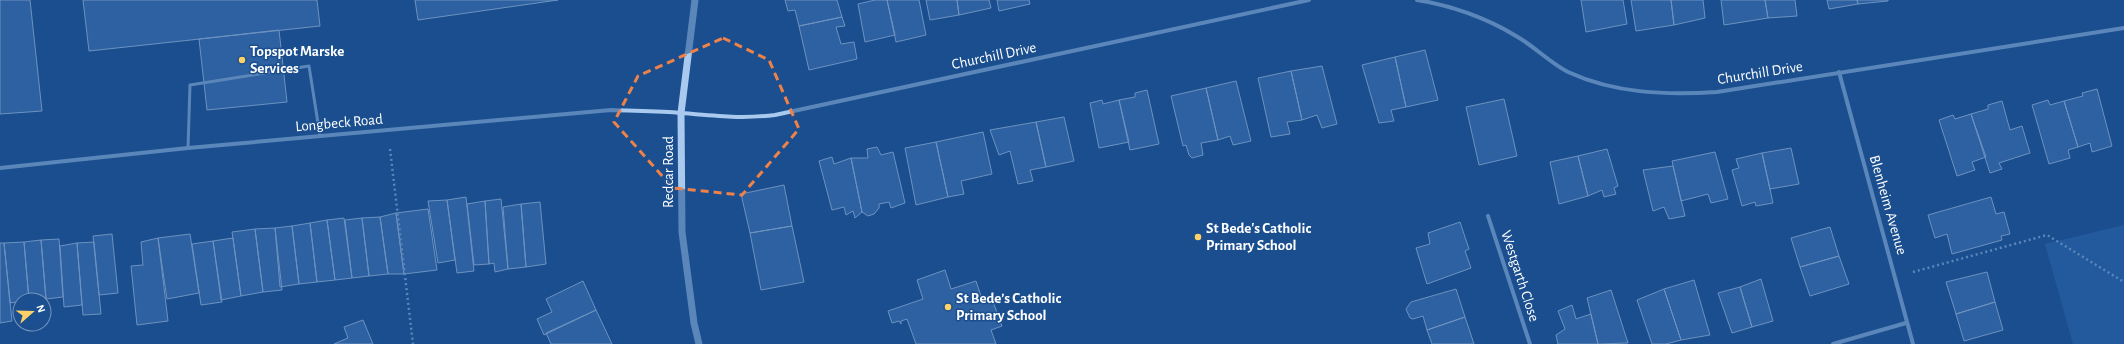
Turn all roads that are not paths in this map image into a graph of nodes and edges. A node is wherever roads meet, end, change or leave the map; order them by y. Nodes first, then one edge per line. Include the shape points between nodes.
1 (695, 0) edge
2 (1310, 0) edge
3 (1417, 0) edge
4 (2124, 28) edge
5 (1839, 72) junction
6 (681, 113) junction
7 (320, 136) junction
8 (188, 148) junction
9 (0, 168) edge
10 (1488, 216) dead end
11 (1906, 323) junction
12 (699, 344) edge
13 (1530, 344) edge
14 (1833, 344) edge
15 (1913, 344) edge

1 - 6 street, Redcar Road
2 - 6 street, Churchill Drive via 775,115 725,118
3 - 5 street, Churchill Drive via 1471,14 1516,36 1568,72 1637,92 1672,95 1717,92
4 - 5 street, Churchill Drive
5 - 11 street, Blenheim Avenue via 1896,277
6 - 7 street, Longbeck Road via 611,110
6 - 12 street, Redcar Road via 682,232
7 - 8 street, Longbeck Road
7 - 8 lane via 309,66 190,85
8 - 9 street, Longbeck Road
10 - 13 street, Westgarth Close
11 - 14 street
11 - 15 street, Blenheim Avenue

